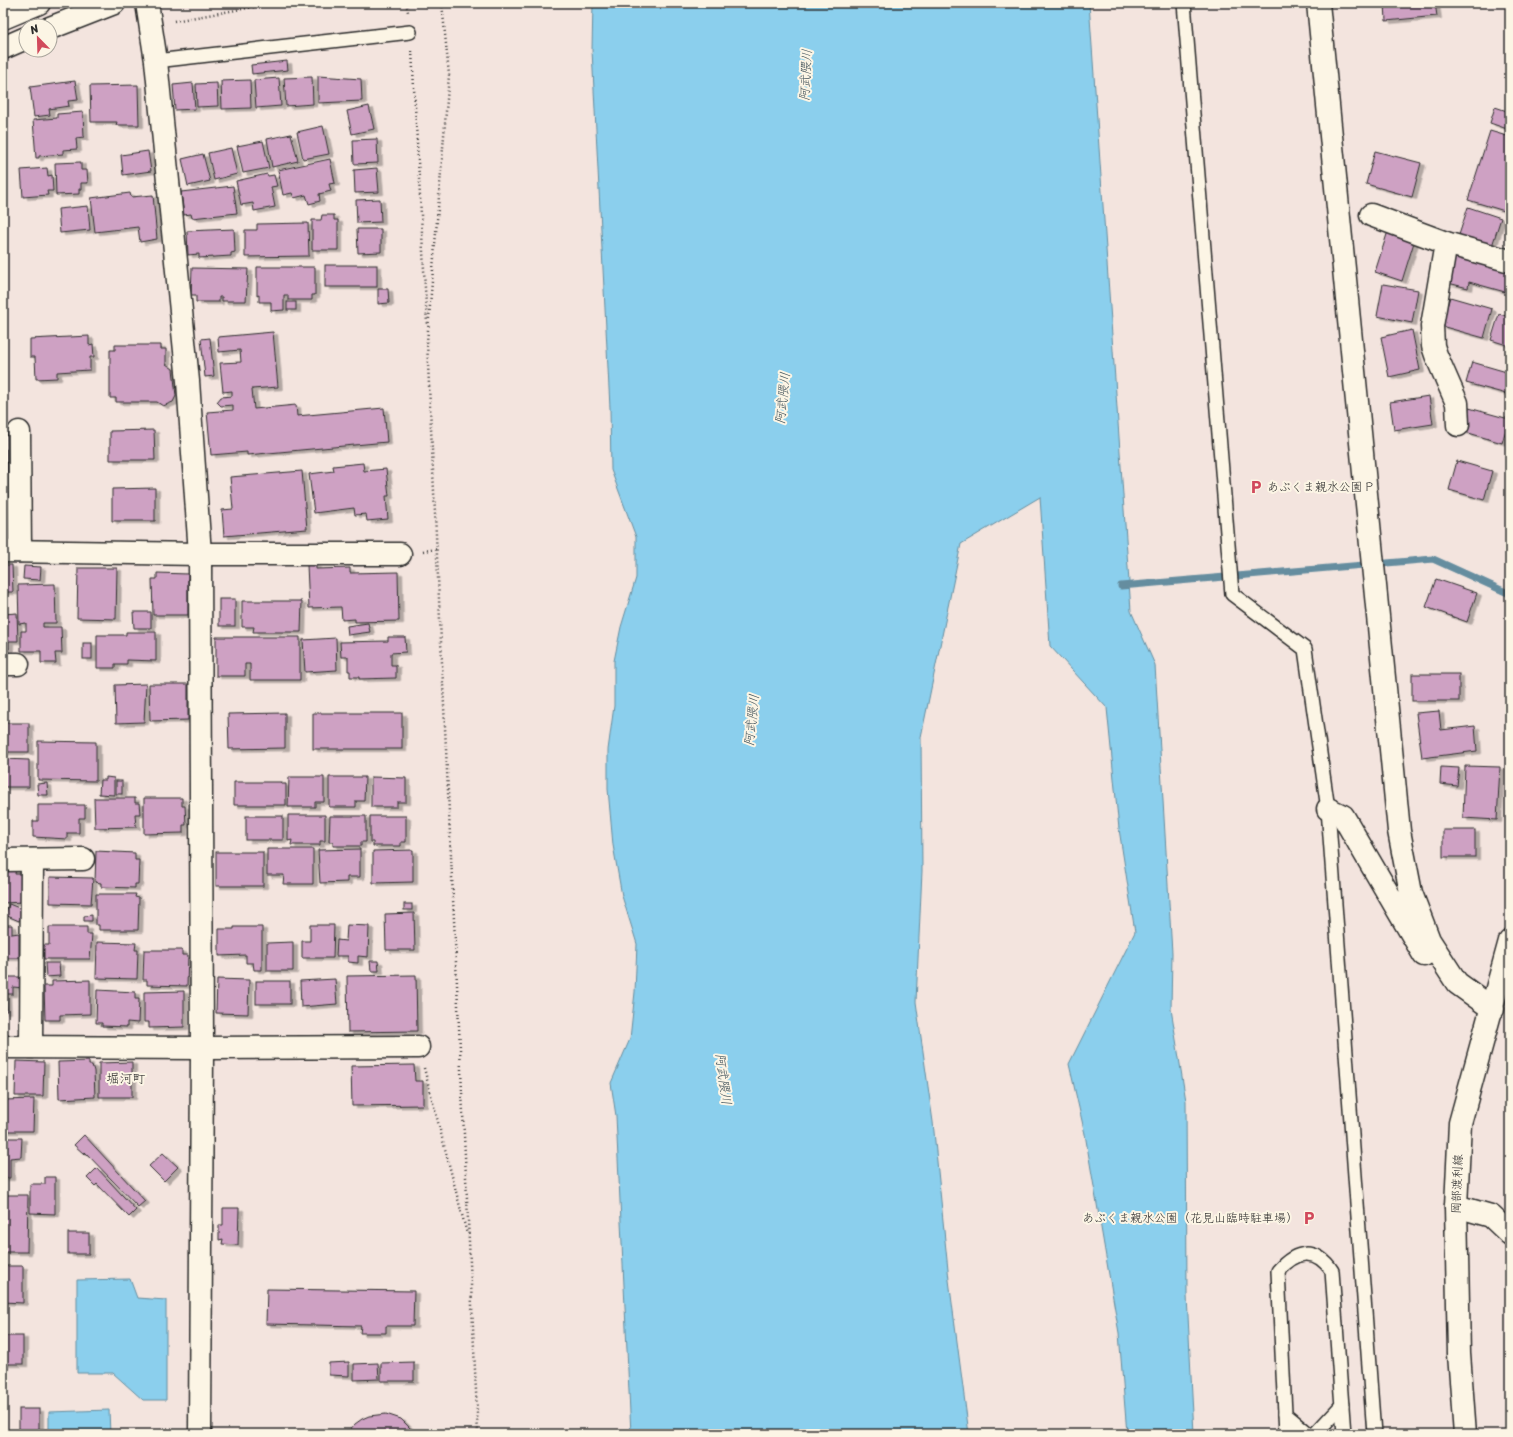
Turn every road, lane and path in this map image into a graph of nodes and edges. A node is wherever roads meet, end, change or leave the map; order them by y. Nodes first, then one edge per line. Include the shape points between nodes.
1 (39, 3) edge
2 (114, 3) edge
3 (147, 3) edge
4 (276, 3) edge
5 (442, 3) edge
6 (1184, 3) edge
7 (1318, 3) edge
8 (3, 18) edge
9 (58, 25) edge
10 (150, 25) junction
11 (410, 32) joint
12 (18, 41) edge
13 (3, 48) edge
14 (156, 61) junction
15 (1370, 215) dead end
16 (1446, 243) junction
17 (1510, 261) edge
18 (428, 334) junction
19 (1458, 425) dead end
20 (19, 432) dead end
21 (11, 551) edge
22 (200, 554) junction
23 (400, 554) dead end
24 (1328, 809) junction
25 (84, 859) dead end
26 (3, 860) edge
27 (32, 860) junction
28 (1510, 941) edge
29 (1456, 983) junction
30 (1493, 1009) junction
31 (3, 1047) edge
32 (31, 1047) junction
33 (418, 1047) joint
34 (202, 1048) junction
35 (1456, 1206) junction
36 (1510, 1234) edge
37 (469, 1240) junction
38 (1342, 1405) junction
39 (1285, 1414) junction
40 (200, 1434) edge
41 (478, 1434) edge
42 (1286, 1434) edge
43 (1309, 1434) edge
44 (1315, 1434) edge
45 (1344, 1434) edge
46 (1374, 1434) edge
47 (1464, 1434) edge

1 - 8 main road
2 - 9 main road
3 - 10 main road
4 - 10 path
5 - 18 path via 449,75
6 - 24 lane via 1232,594 1305,649
7 - 29 main road via 1399,831 1411,893 1429,940
10 - 14 main road
11 - 14 lane
11 - 18 path
12 - 13 main road
14 - 22 main road via 188,381
15 - 16 main road
16 - 17 main road
16 - 19 main road via 1432,337 1440,367 1457,403
18 - 37 path
20 - 21 main road
21 - 22 main road
22 - 23 main road
22 - 34 main road
24 - 29 main road via 1343,816 1430,966 1446,981
24 - 46 lane
25 - 27 main road
26 - 27 main road
27 - 32 main road
28 - 30 main road, 岡部渡利線
29 - 30 main road
30 - 35 main road, 岡部渡利線 via 1460,1123
31 - 32 main road
32 - 34 main road
33 - 34 main road
33 - 37 path
34 - 40 main road
35 - 36 main road via 1491,1216
35 - 47 main road, 岡部渡利線 via 1459,1354
37 - 41 path
38 - 39 lane via 1332,1271 1325,1261 1316,1256 1299,1254 1278,1271
38 - 44 lane
38 - 45 lane
39 - 42 lane
39 - 43 lane

